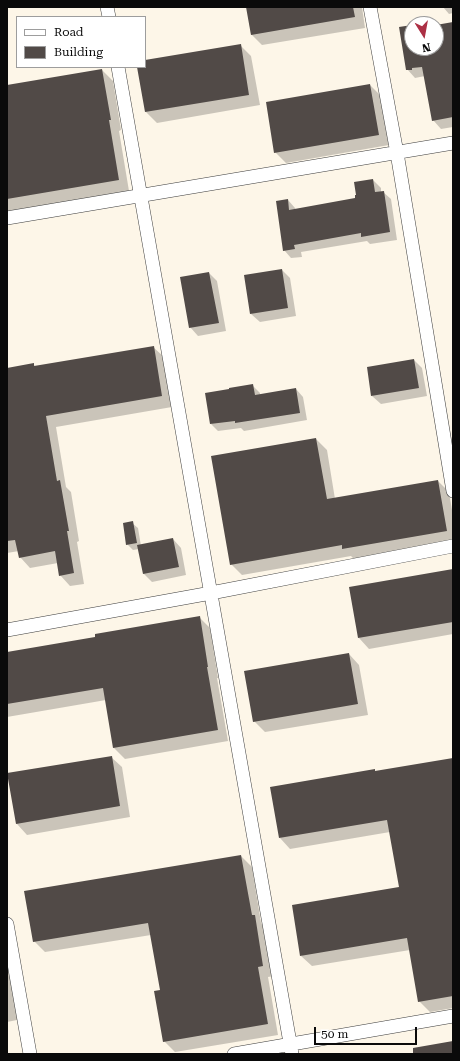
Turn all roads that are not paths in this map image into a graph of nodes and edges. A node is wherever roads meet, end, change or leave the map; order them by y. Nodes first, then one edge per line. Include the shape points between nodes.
1 (370, 7) edge
2 (118, 68) edge
3 (453, 143) edge
4 (397, 153) junction
5 (140, 196) junction
6 (7, 218) edge
7 (453, 491) edge
8 (453, 546) edge
9 (211, 593) junction
10 (7, 630) edge
11 (7, 924) edge
12 (453, 1016) edge
13 (291, 1049) edge
14 (30, 1054) edge
15 (234, 1054) edge

1 - 4 street
2 - 5 street
3 - 4 street
4 - 5 street
4 - 7 street
5 - 6 street
5 - 9 street
8 - 9 street
9 - 10 street
9 - 13 street
11 - 14 street
12 - 13 street
13 - 15 street

